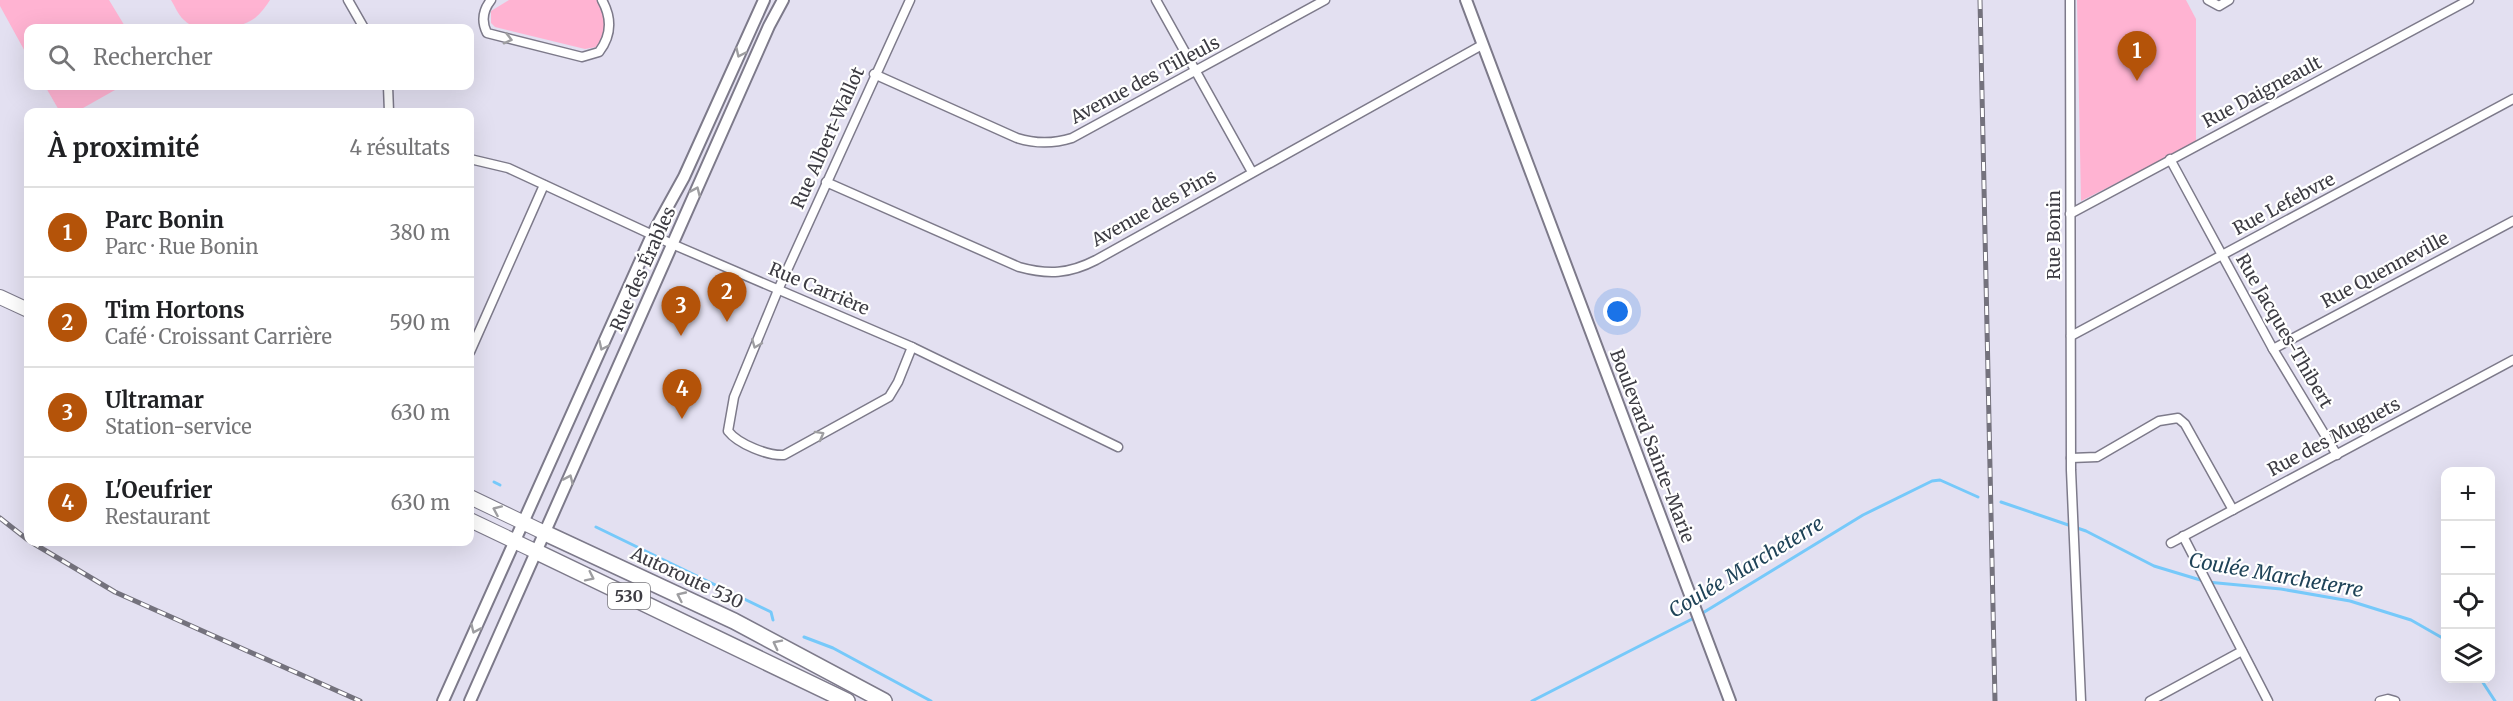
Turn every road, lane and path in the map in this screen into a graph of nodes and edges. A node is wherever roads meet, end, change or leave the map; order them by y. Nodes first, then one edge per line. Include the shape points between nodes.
1 (348, 0) edge
2 (491, 0) edge
3 (602, 0) edge
4 (764, 0) edge
5 (783, 0) edge
6 (910, 0) edge
7 (1156, 0) edge
8 (1325, 0) edge
9 (1466, 0) edge
10 (2070, 0) edge
11 (2208, 0) edge
12 (2229, 0) edge
13 (2469, 0) edge
14 (362, 24) edge
15 (1482, 45) junction
16 (1196, 71) junction
17 (874, 74) junction
18 (388, 90) edge
19 (2513, 99) edge
20 (389, 108) edge
21 (2170, 159) junction
22 (474, 160) edge
23 (1252, 172) junction
24 (826, 182) junction
25 (544, 185) junction
26 (2070, 214) junction
27 (2513, 221) edge
28 (652, 235) junction
29 (672, 244) junction
30 (2223, 256) junction
31 (778, 290) junction
32 (0, 297) edge
33 (24, 308) edge
34 (2070, 336) junction
35 (474, 343) edge
36 (912, 347) junction
37 (2273, 349) junction
38 (2513, 360) edge
39 (1118, 447) dead end
40 (2337, 455) junction
41 (2071, 458) junction
42 (474, 499) edge
43 (2233, 510) junction
44 (474, 522) edge
45 (525, 522) junction
46 (545, 533) junction
47 (2183, 536) junction
48 (516, 542) junction
49 (2171, 543) dead end
50 (537, 552) junction
51 (2242, 651) junction
52 (443, 701) edge
53 (470, 701) edge
54 (847, 701) edge
55 (884, 701) edge
56 (1730, 701) edge
57 (2081, 701) edge
58 (2150, 701) edge
59 (2268, 701) edge
60 (2380, 701) edge
61 (2395, 701) edge

1 - 14 street
2 -> 3 street via 483,16 486,33 582,57 599,52 609,32 610,14
4 -> 28 street, Rue des Érables via 684,177
29 -> 5 street, Rue des Érables
6 - 17 street, Rue Albert-Wallot
7 - 16 street
8 - 16 street, Avenue des Tilleuls
9 - 15 street, Boulevard Sainte-Marie
10 - 26 street, Rue Bonin
11 - 12 street via 2219,6
13 - 21 street, Rue Daigneault
15 - 23 street, Avenue des Pins
15 - 56 street, Boulevard Sainte-Marie
16 - 17 street, Avenue des Tilleuls via 1072,138 1040,143 1017,138
16 - 23 street
17 - 24 street, Rue Albert-Wallot
18 - 20 street
19 - 30 street, Rue Lefebvre
21 - 26 street, Rue Daigneault
21 - 30 street, Rue Jacques-Thibert
22 - 25 street, Rue Carrière via 508,168
23 - 24 street, Avenue des Pins via 1096,260 1057,273 1019,267
24 - 31 street, Rue Albert-Wallot
25 - 28 street, Rue Carrière
25 - 35 street
26 - 34 street, Rue Bonin
27 - 37 street, Rue Quenneville
28 - 29 street, Rue Carrière
28 -> 45 street, Rue des Érables
29 - 31 street, Rue Carrière
46 -> 29 street, Rue des Érables
30 - 34 street, Rue Lefebvre
30 - 37 street, Rue Jacques-Thibert
31 - 36 street, Rue Carrière
31 -> 36 street, Rue Albert-Wallot via 731,408 728,430 740,441 784,455 889,397
32 - 33 highway
34 - 41 street, Rue Bonin
36 - 39 street, Rue Carrière
37 - 40 street, Rue Jacques-Thibert
38 - 40 street, Rue des Muguets
40 - 43 street, Rue des Muguets
41 - 43 street via 2097,457 2160,421 2178,418
41 - 57 street, Rue Bonin
45 -> 42 highway, Autoroute 530 / 530
43 - 47 street, Rue des Muguets
44 - 48 highway, 530
45 - 46 highway, Autoroute 530 / 530
45 - 48 street, Rue des Érables
46 - 50 street, Rue des Érables
55 -> 46 highway, Autoroute 530 / 530 via 734,621
47 - 49 street, Rue des Muguets
47 - 51 street
48 - 50 highway, 530
48 -> 52 street, Rue des Érables
50 - 53 street, Rue des Érables
50 -> 54 highway, 530
51 - 58 street
51 - 59 street
60 - 61 street

